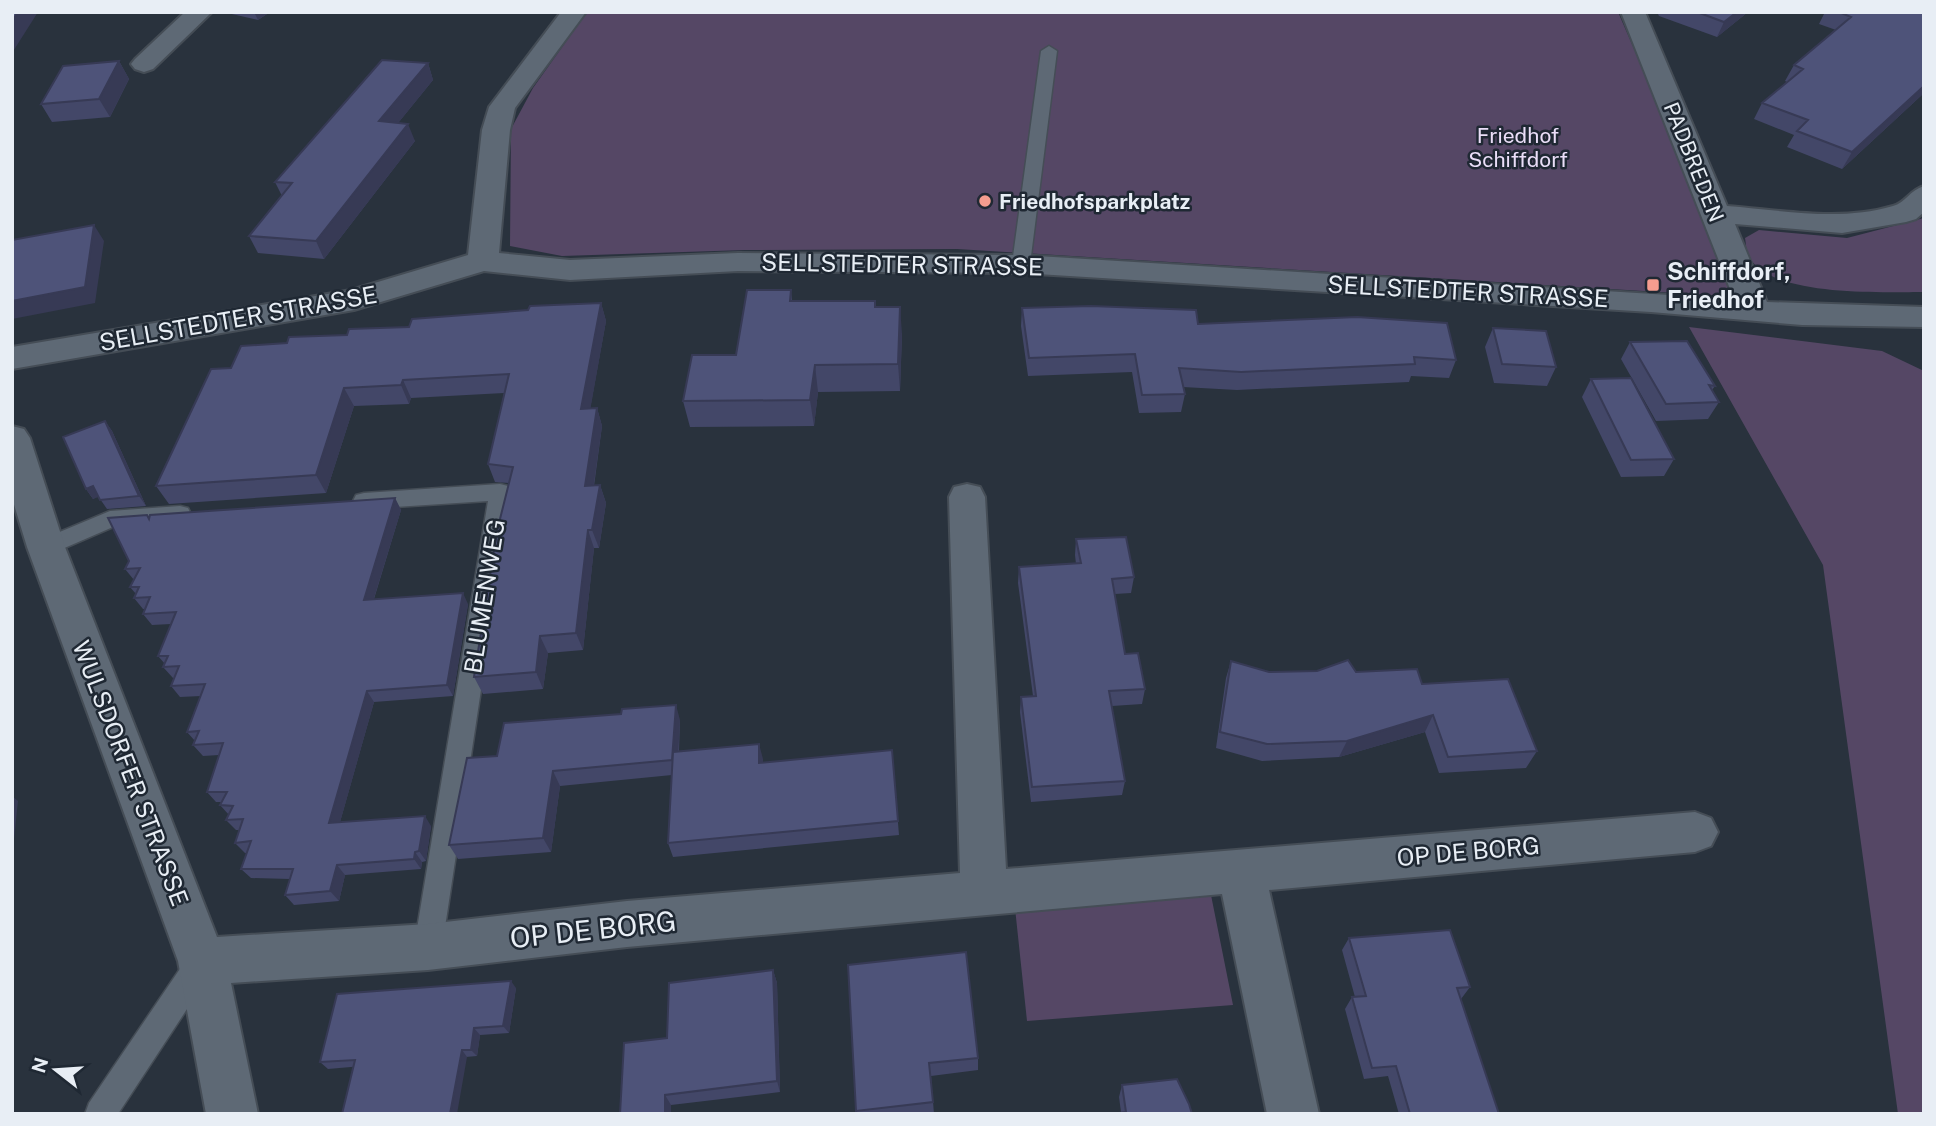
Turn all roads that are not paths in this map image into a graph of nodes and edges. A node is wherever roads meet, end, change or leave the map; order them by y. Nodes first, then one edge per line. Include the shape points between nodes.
1 (200, 12) edge
2 (574, 12) edge
3 (1633, 12) edge
4 (1049, 51) dead end
5 (144, 64) dead end
6 (1924, 195) edge
7 (1715, 214) junction
8 (483, 261) junction
9 (1021, 264) junction
10 (1755, 311) junction
11 (1802, 315) junction
12 (1924, 317) edge
13 (1924, 338) edge
14 (12, 358) edge
15 (12, 438) edge
16 (967, 497) dead end
17 (347, 503) edge
18 (208, 512) edge
19 (46, 547) junction
20 (1695, 832) dead end
21 (1241, 871) junction
22 (984, 893) junction
23 (428, 947) junction
24 (202, 961) junction
25 (100, 1114) edge
26 (232, 1114) edge
27 (1293, 1114) edge

1 - 5 street
2 - 8 street via 502,107
3 - 7 street, PADBREDEN
4 - 9 lane
6 - 7 street via 1906,213 1843,223
7 - 10 street, PADBREDEN
8 - 9 street, SELLSTEDTER STRASSE via 570,270 738,262
8 - 14 street, SELLSTEDTER STRASSE via 354,300
9 - 10 street, SELLSTEDTER STRASSE
10 - 11 street, SELLSTEDTER STRASSE
11 - 12 street, SELLSTEDTER STRASSE
11 - 13 street, SELLSTEDTER STRASSE
15 - 19 street, WULSDORFER STRASSE
16 - 22 street
17 - 23 lane, BLUMENWEG via 500,492
18 - 19 lane via 110,519
19 - 24 street, WULSDORFER STRASSE
20 - 21 street, OP DE BORG
21 - 22 street, OP DE BORG
21 - 27 street
22 - 23 street, OP DE BORG via 627,924
23 - 24 street, OP DE BORG
24 - 25 lane
24 - 26 street, WULSDORFER STRASSE

